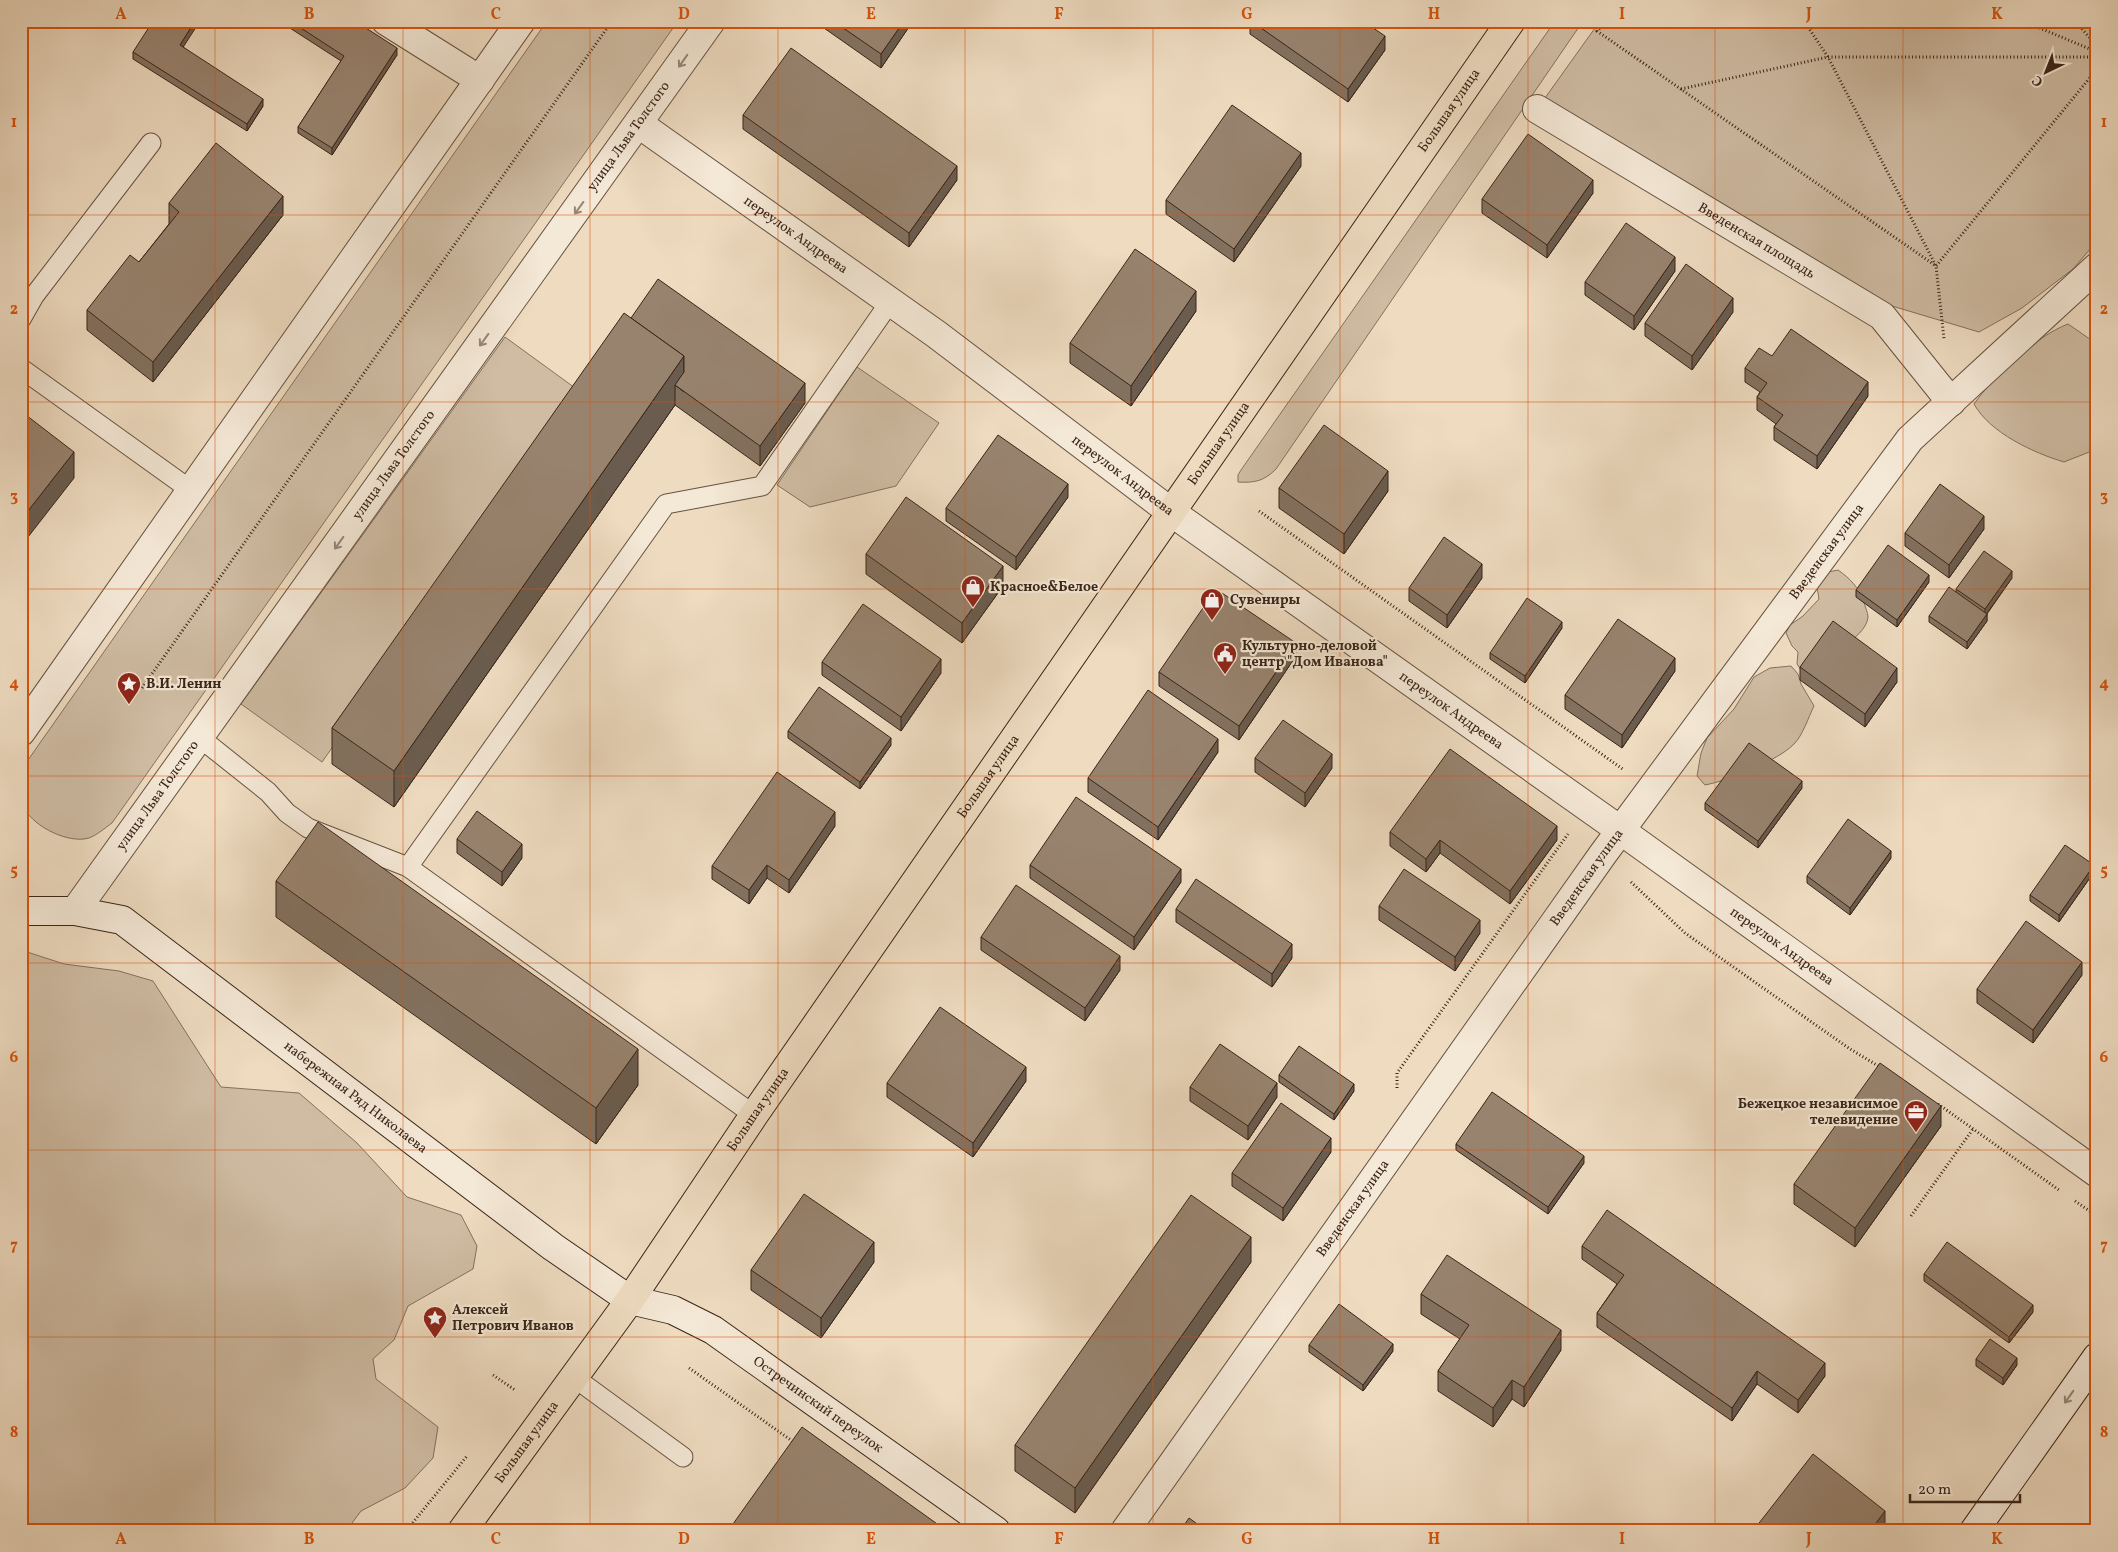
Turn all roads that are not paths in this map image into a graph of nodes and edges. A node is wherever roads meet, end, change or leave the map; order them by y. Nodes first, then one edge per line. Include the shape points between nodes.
1 (386, 21) edge
2 (521, 21) edge
3 (711, 21) edge
4 (1511, 21) edge
5 (480, 80) junction
6 (1537, 109) dead end
7 (640, 124) junction
8 (151, 143) dead end
9 (2097, 267) edge
10 (890, 302) junction
11 (21, 319) edge
12 (21, 369) edge
13 (1951, 402) junction
14 (192, 491) junction
15 (1171, 512) junction
16 (21, 732) edge
17 (199, 737) junction
18 (1620, 830) junction
19 (408, 867) junction
20 (21, 911) edge
21 (75, 911) junction
22 (754, 1115) junction
23 (2097, 1173) edge
24 (630, 1300) junction
25 (2097, 1357) edge
26 (575, 1378) junction
27 (683, 1457) dead end
28 (462, 1531) edge
29 (996, 1531) edge
30 (1125, 1531) edge
31 (1974, 1531) edge

1 - 5 street
2 - 5 street
3 -> 7 street, улица Льва Толстого
4 - 15 main road, Большая улица
5 - 14 street
6 - 13 street, Введенская площадь via 1882,316
7 - 10 street, переулок Андреева
7 -> 17 street, улица Льва Толстого
8 - 11 lane via 34,296
9 - 13 street, Введенская улица
10 - 15 street, переулок Андреева
10 - 19 lane via 762,486 666,504
12 - 14 lane
13 - 18 street, Введенская улица via 1910,439
14 - 16 street
15 - 18 street, переулок Андреева
15 - 22 main road, Большая улица
17 - 19 lane via 268,792 286,813 308,828
17 - 21 street, улица Льва Толстого
18 - 23 street, переулок Андреева
18 - 30 street, Введенская улица
19 - 22 lane
20 - 21 street, набережная Ряд Николаева
21 - 24 street, набережная Ряд Николаева via 122,920 546,1241
22 - 24 main road, Большая улица
24 - 26 main road, Большая улица
24 - 29 street, Остречинский переулок via 673,1310 713,1330
25 -> 31 street
26 - 27 lane
26 - 28 main road, Большая улица

